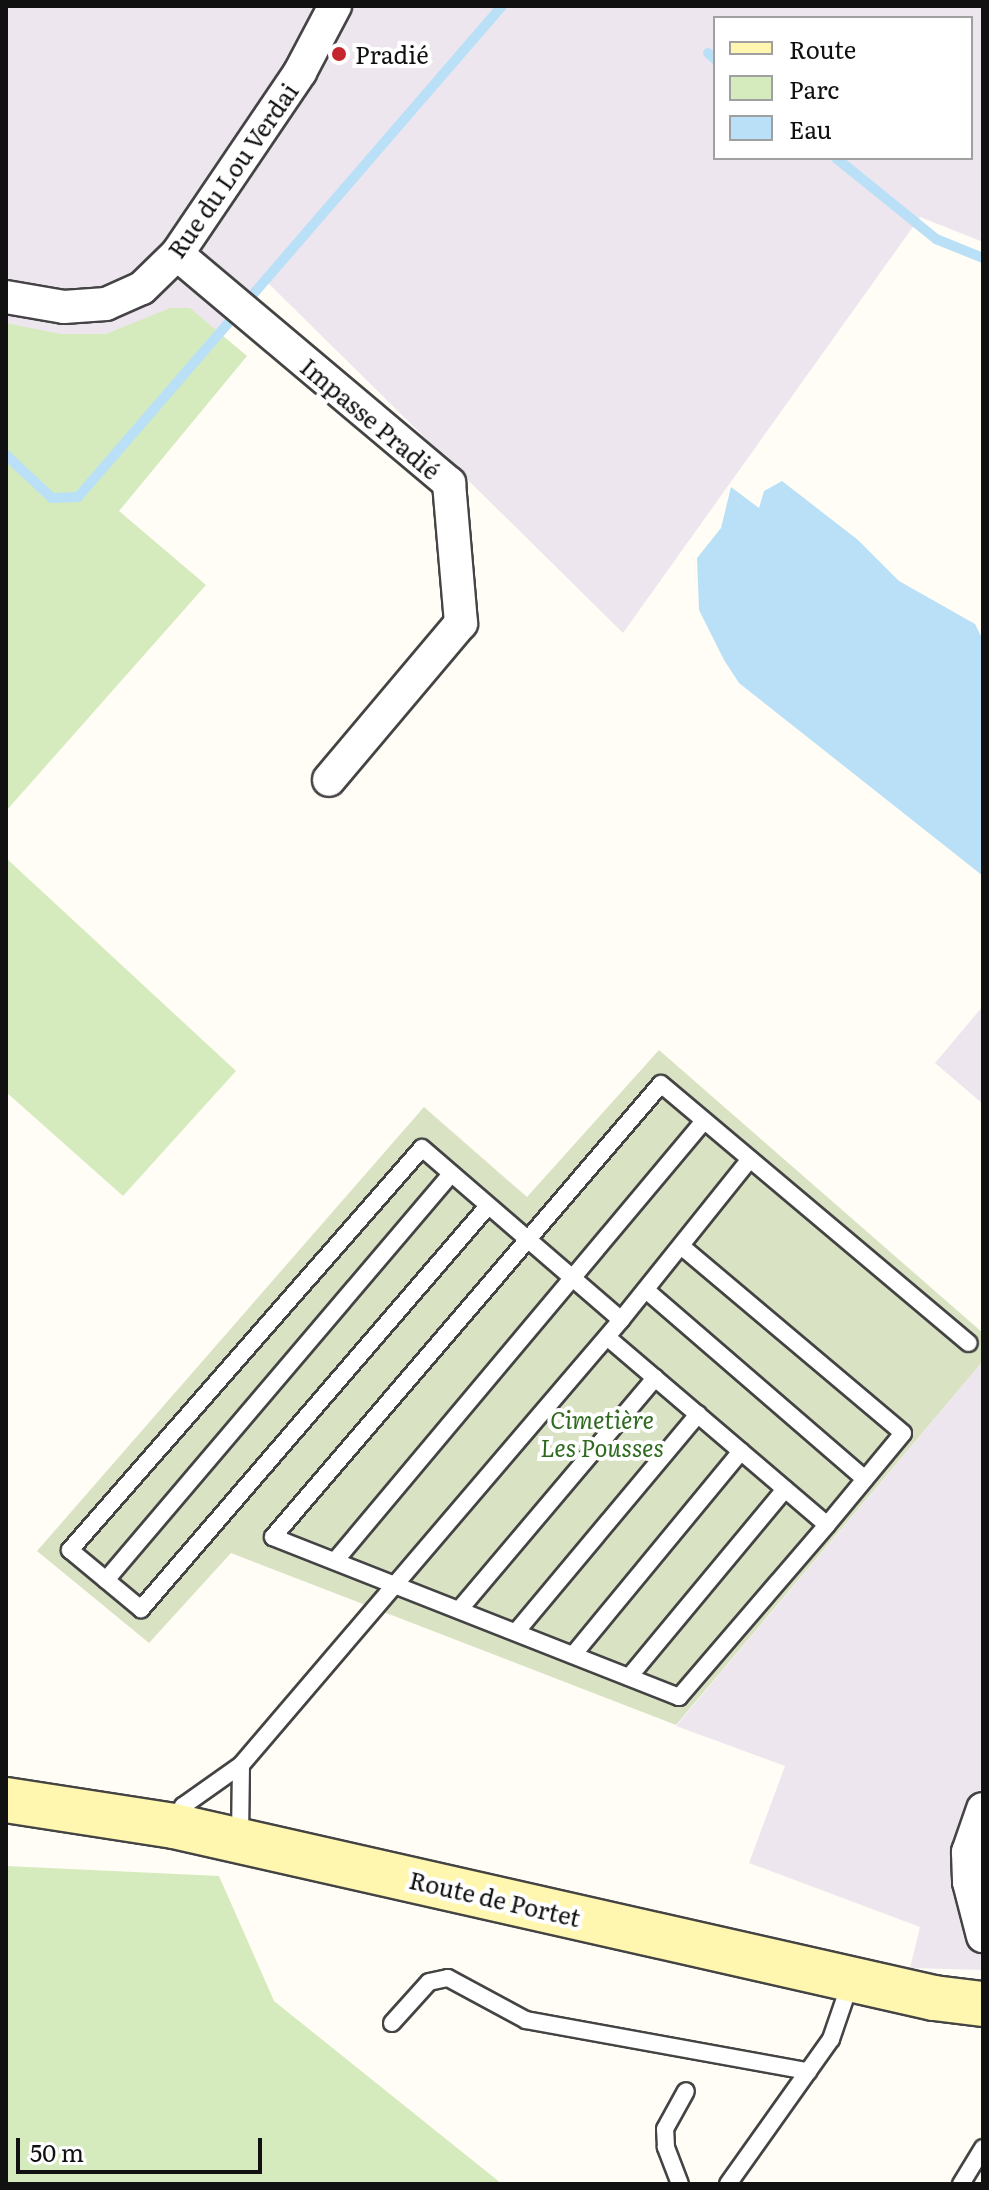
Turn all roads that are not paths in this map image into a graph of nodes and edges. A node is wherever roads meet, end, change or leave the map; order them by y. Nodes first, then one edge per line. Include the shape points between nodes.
1 (335, 6) edge
2 (177, 254) junction
3 (6, 297) edge
4 (329, 780) dead end
5 (704, 1121) junction
6 (750, 1159) junction
7 (451, 1174) junction
8 (488, 1206) junction
9 (528, 1240) junction
10 (681, 1246) junction
11 (572, 1278) junction
12 (646, 1290) junction
13 (621, 1320) junction
14 (607, 1337) junction
15 (969, 1343) dead end
16 (655, 1378) junction
17 (698, 1414) junction
18 (741, 1451) junction
19 (865, 1479) junction
20 (785, 1489) junction
21 (827, 1525) junction
22 (335, 1561) junction
23 (106, 1580) junction
24 (395, 1585) junction
25 (459, 1610) junction
26 (516, 1632) junction
27 (573, 1655) junction
28 (629, 1677) junction
29 (241, 1765) junction
30 (6, 1800) edge
31 (983, 1809) edge
32 (174, 1826) junction
33 (240, 1841) junction
34 (983, 1936) edge
35 (851, 1979) junction
36 (983, 2004) edge
37 (392, 2023) dead end
38 (808, 2071) junction
39 (686, 2091) dead end
40 (983, 2148) edge
41 (680, 2184) edge
42 (728, 2184) edge
43 (961, 2184) edge

1 - 2 street, Rue du Lou Verdai via 300,72
2 - 3 street, Rue du Lou Verdai via 142,288 106,304 64,307
2 - 4 street, Impasse Pradié via 449,483 461,623
5 - 6 lane
5 - 9 lane via 661,1084
5 - 11 lane
6 - 10 lane
6 - 15 lane
7 - 8 lane
7 - 23 lane
7 - 23 lane via 422,1148 70,1550
8 - 9 lane
8 - 23 lane via 141,1609
9 - 11 lane
9 - 22 lane via 273,1537
10 - 12 lane
10 - 19 lane via 903,1433
11 - 13 lane
11 - 22 lane
12 - 13 lane
12 - 19 lane
13 - 14 lane
14 - 16 lane
14 - 24 lane
16 - 17 lane
16 - 25 lane
17 - 18 lane
17 - 26 lane
18 - 20 lane
18 - 27 lane
19 - 21 lane
20 - 21 lane
20 - 28 lane
21 - 28 lane via 679,1697
22 - 24 lane
24 - 25 lane
24 - 29 lane
25 - 26 lane
26 - 27 lane
27 - 28 lane
29 - 32 lane via 183,1806
29 - 33 lane
30 - 32 street, Route de Portet
31 - 34 street via 968,1852 969,1882
32 - 33 street, Route de Portet
33 - 35 street, Route de Portet
35 - 36 street, Route de Portet
35 - 38 lane via 831,2039
37 - 38 lane via 429,1982 448,1978 526,2020
38 - 42 lane
39 - 41 lane via 665,2129
40 - 43 lane

